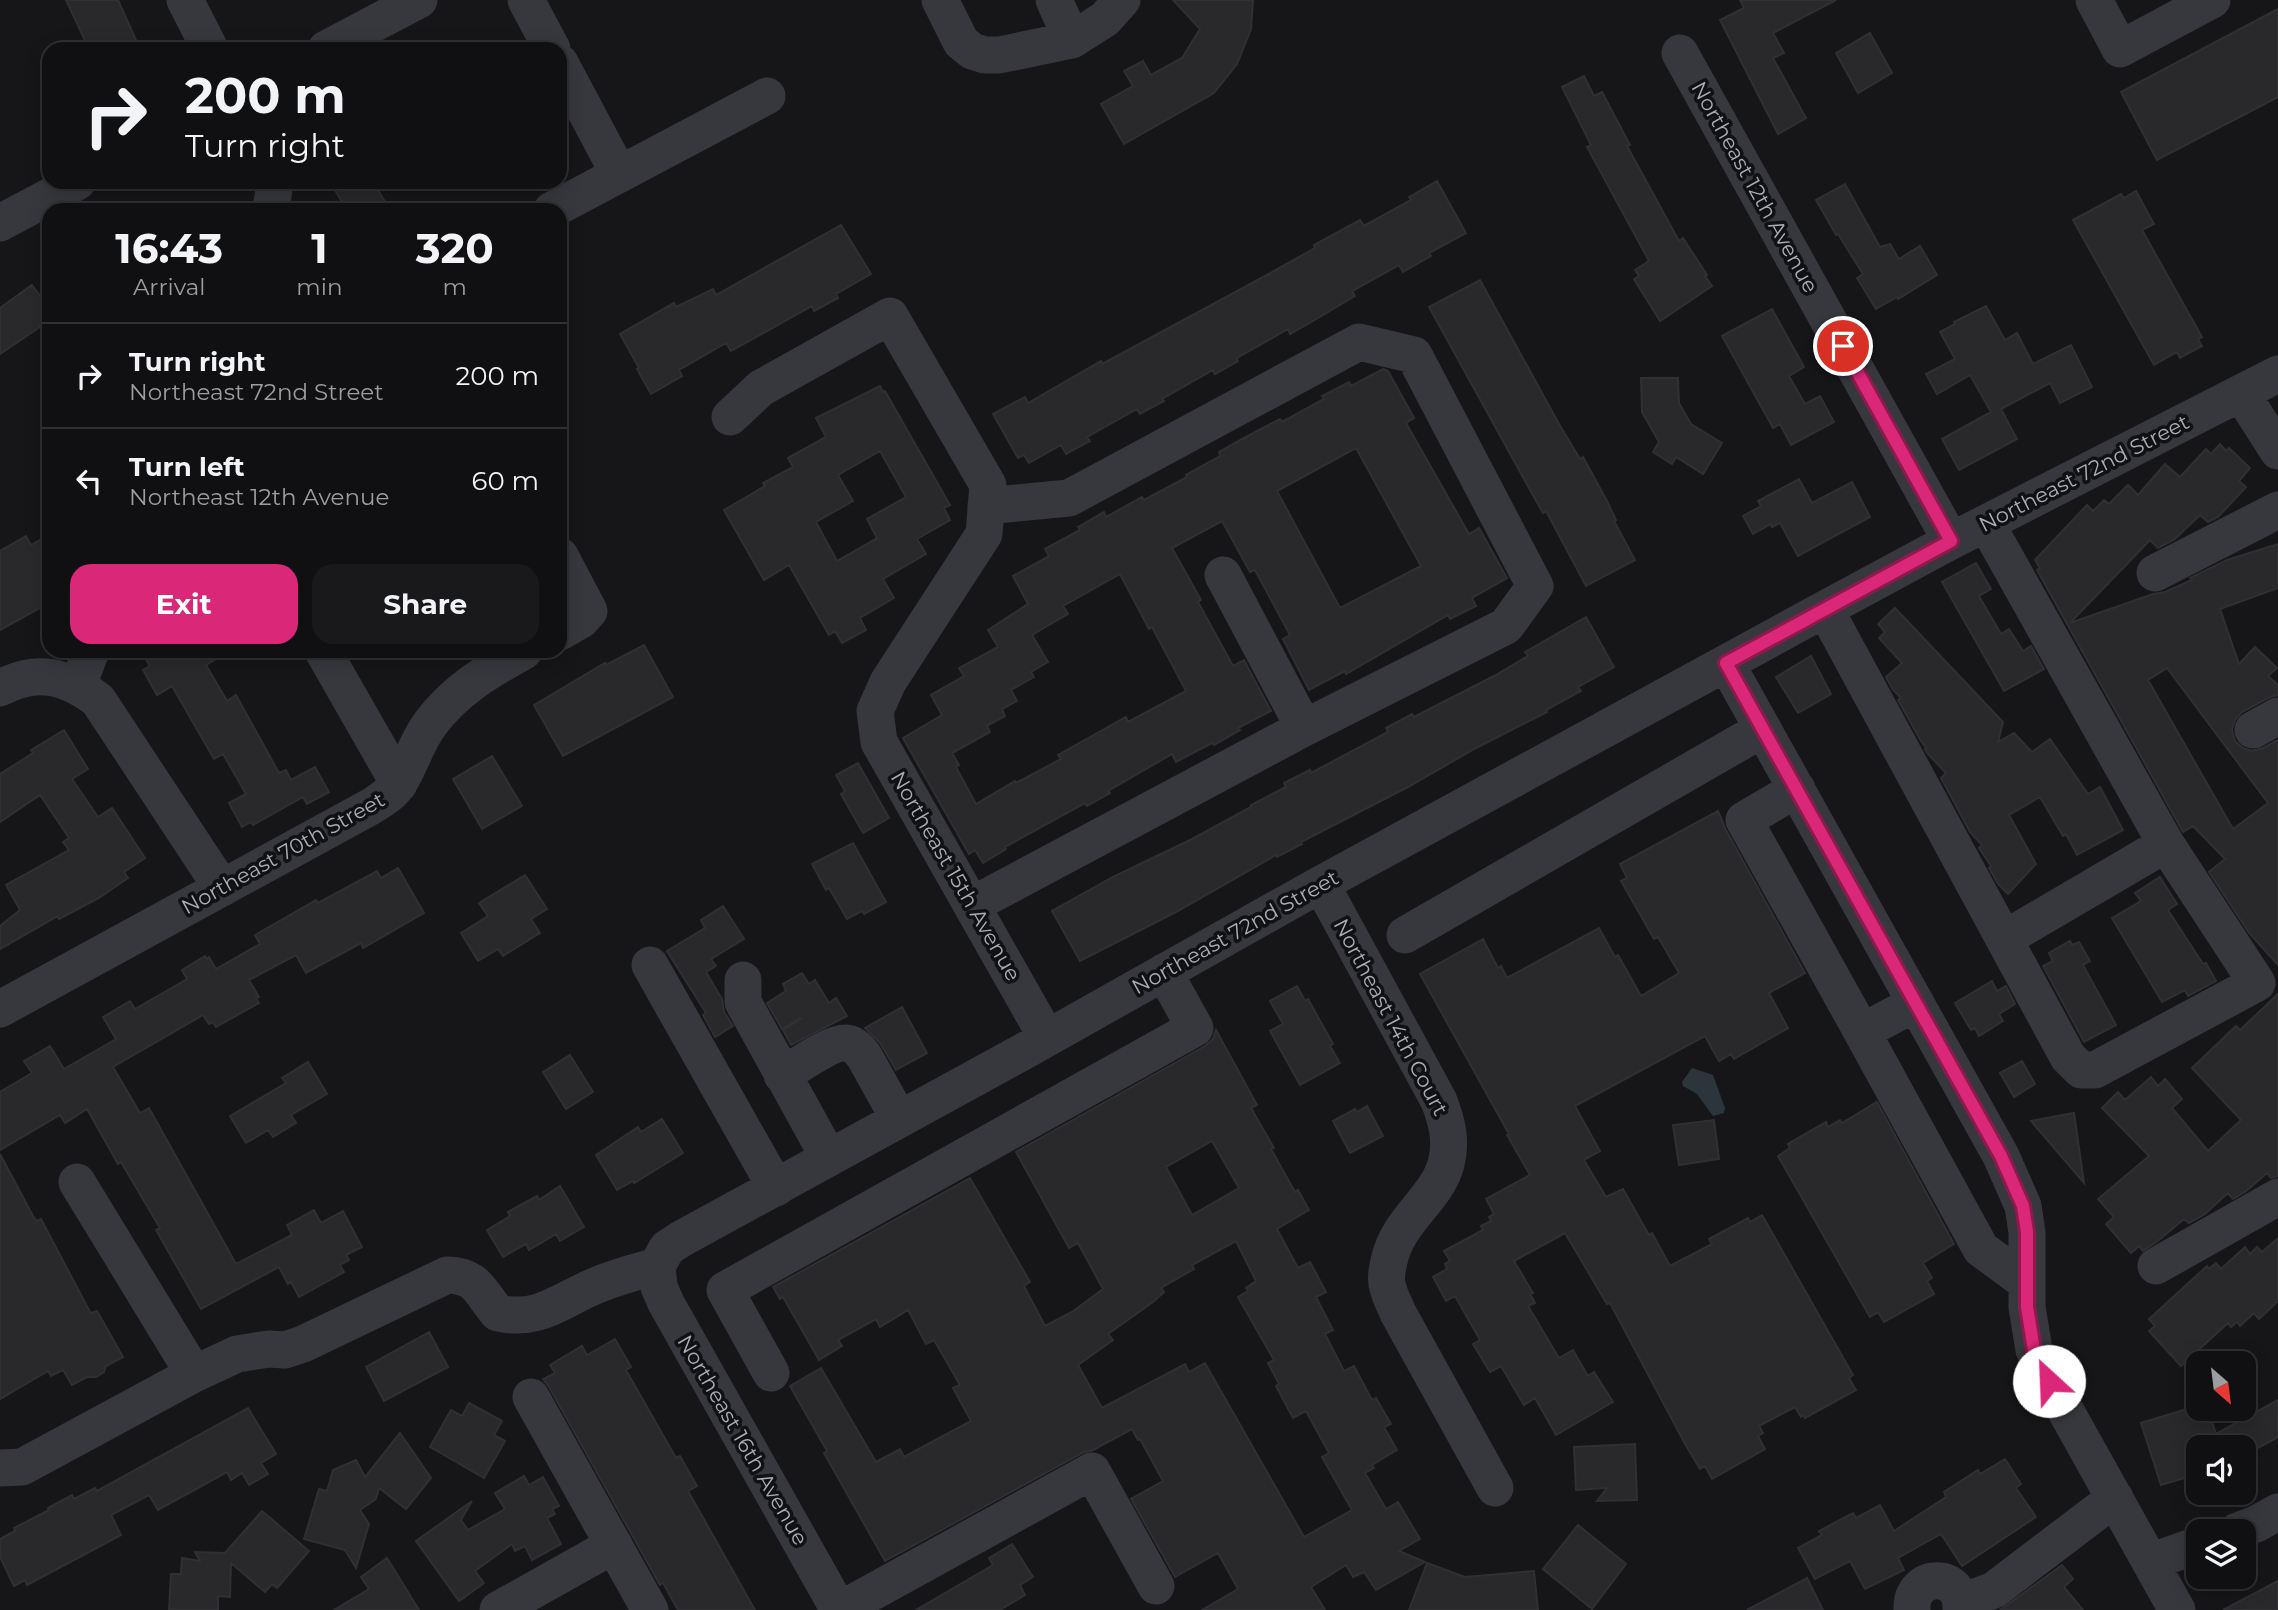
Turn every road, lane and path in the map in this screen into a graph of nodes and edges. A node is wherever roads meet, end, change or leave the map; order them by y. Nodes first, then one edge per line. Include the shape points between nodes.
1 (185, 0) edge
2 (419, 0) edge
3 (526, 0) edge
4 (940, 0) edge
5 (1054, 0) edge
6 (1122, 0) edge
7 (2094, 0) edge
8 (2189, 5) edge
9 (1072, 40) junction
10 (206, 42) edge
11 (339, 42) edge
12 (548, 42) edge
13 (1680, 53) dead end
14 (567, 76) edge
15 (767, 96) dead end
16 (619, 174) junction
17 (64, 189) edge
18 (565, 203) edge
19 (0, 223) edge
20 (2278, 374) edge
21 (2241, 393) junction
22 (730, 417) dead end
23 (2278, 451) edge
24 (986, 506) junction
25 (2278, 510) edge
26 (1986, 523) junction
27 (1951, 541) junction
28 (567, 569) edge
29 (2155, 573) dead end
30 (1223, 575) dead end
31 (1825, 609) junction
32 (567, 628) edge
33 (88, 658) edge
34 (327, 658) edge
35 (478, 662) edge
36 (1726, 663) junction
37 (78, 685) junction
38 (0, 688) edge
39 (1304, 728) junction
40 (1763, 729) junction
41 (399, 784) junction
42 (1797, 789) junction
43 (2166, 844) junction
44 (1321, 884) junction
45 (222, 888) junction
46 (972, 905) junction
47 (1405, 935) dead end
48 (2004, 939) junction
49 (650, 965) dead end
50 (1164, 972) junction
51 (743, 980) dead end
52 (1916, 1003) junction
53 (0, 1009) edge
54 (1862, 1032) junction
55 (1047, 1038) junction
56 (782, 1075) junction
57 (899, 1119) junction
58 (829, 1158) junction
59 (77, 1182) dead end
60 (776, 1188) junction
61 (2278, 1197) edge
62 (657, 1266) junction
63 (2156, 1266) dead end
64 (2026, 1282) junction
65 (738, 1314) junction
66 (688, 1342) junction
67 (771, 1373) dead end
68 (194, 1374) junction
69 (531, 1397) dead end
70 (0, 1468) edge
71 (1495, 1488) dead end
72 (2115, 1498) junction
73 (2278, 1512) edge
74 (2256, 1524) edge
75 (614, 1545) junction
76 (2186, 1549) edge
77 (2150, 1562) junction
78 (1156, 1586) dead end
79 (1961, 1606) edge
80 (498, 1610) edge
81 (650, 1610) edge
82 (840, 1610) edge
83 (1912, 1610) edge
84 (2177, 1610) edge

1 - 10 street
2 - 11 street
3 - 12 street
4 - 9 street via 961,42 985,55
5 - 9 street
6 - 9 street via 1105,19
7 - 8 street via 2120,49
13 - 27 street, Northeast 12th Avenue
14 - 16 street
15 - 16 street
16 - 18 street
17 - 19 street
20 - 21 street, Northeast 72nd Street
21 - 23 street
21 - 26 street, Northeast 72nd Street
22 - 24 street via 761,388 890,316 988,485
24 - 39 street via 1069,498 1359,342 1414,355 1535,586 1506,626
24 - 46 street, Northeast 15th Avenue via 984,534 888,681 875,711 879,742
25 - 29 street
26 - 27 street, Northeast 72nd Street
26 - 43 street
27 - 31 street, Northeast 72nd Street
28 - 32 street via 589,611
30 - 39 street
31 - 36 street, Northeast 72nd Street
31 - 48 street
33 - 37 street
34 - 41 street
35 - 41 street, Northeast 70th Street via 460,691 429,725
36 - 40 street
36 - 44 street, Northeast 72nd Street
37 - 38 street via 34,677
37 - 45 street via 98,700
39 - 46 street
40 - 42 street
40 - 47 street
41 - 45 street, Northeast 70th Street via 370,807
42 - 52 street
42 - 54 street via 1744,820
43 - 48 street
43 - 48 street via 2257,983 2095,1070 2081,1070 2068,1057
44 - 50 street, Northeast 72nd Street
44 - 71 street, Northeast 14th Court via 1439,1101 1449,1128 1446,1166 1398,1236 1387,1287
45 - 53 street, Northeast 70th Street
46 - 55 street, Northeast 15th Avenue
49 - 60 street
50 - 55 street, Northeast 72nd Street
50 - 65 street via 1195,1028 725,1290
51 - 56 street via 743,1002
52 - 54 street
52 - 64 street via 2001,1156 2023,1206
54 - 64 street via 1981,1249
55 - 57 street, Northeast 72nd Street
56 - 57 street via 847,1043 864,1056
56 - 58 street
57 - 58 street, Northeast 72nd Street
58 - 60 street, Northeast 72nd Street
59 - 68 street
60 - 62 street, Northeast 72nd Street via 667,1248
61 - 63 street
62 - 66 street, Northeast 16th Avenue via 659,1287
62 - 68 street via 616,1277 552,1308 515,1317 498,1313 476,1283 447,1275 303,1344 285,1350 237,1353
64 - 72 street via 2034,1350
65 - 66 street
65 - 67 street
66 - 82 street, Northeast 16th Avenue
68 - 70 street via 22,1467
69 - 75 street
72 - 77 street
72 - 79 street via 1994,1590
73 - 74 street
75 - 80 street
75 - 81 street
76 - 77 street
77 - 84 street
78 - 82 street via 1092,1471
79 - 83 street via 1952,1585 1934,1580 1917,1590

